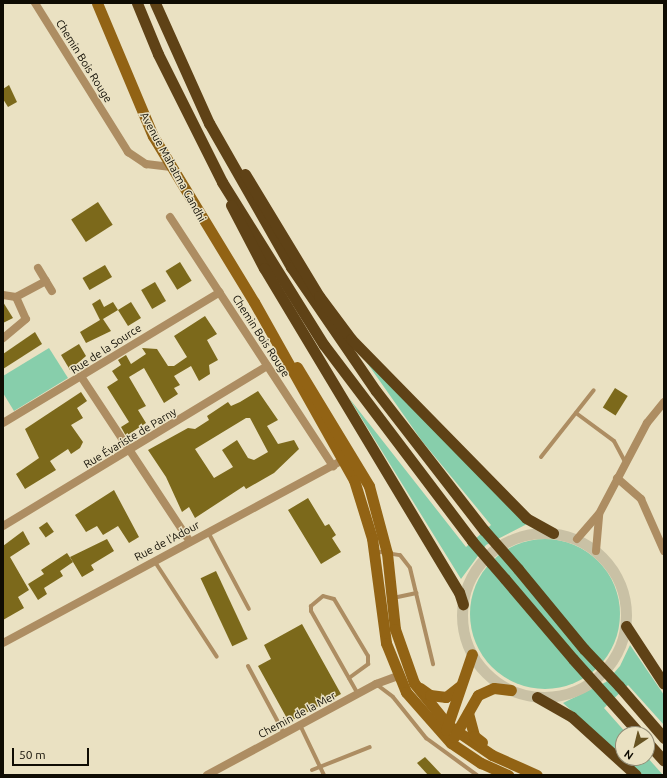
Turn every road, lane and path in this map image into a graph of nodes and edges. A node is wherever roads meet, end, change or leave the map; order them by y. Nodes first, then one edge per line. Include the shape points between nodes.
1 (35, 3) edge
2 (97, 3) edge
3 (137, 3) edge
4 (155, 3) edge
5 (175, 52) junction
6 (171, 167) junction
7 (222, 182) junction
8 (170, 217) dead end
9 (38, 268) dead end
10 (46, 281) junction
11 (52, 291) dead end
12 (220, 292) junction
13 (3, 295) edge
14 (16, 297) junction
15 (254, 302) junction
16 (3, 338) edge
17 (267, 366) junction
18 (82, 378) junction
19 (594, 390) dead end
20 (664, 402) edge
21 (576, 413) junction
22 (3, 423) edge
23 (131, 451) junction
24 (541, 457) dead end
25 (343, 460) junction
26 (625, 462) junction
27 (333, 466) junction
28 (617, 478) junction
29 (599, 514) junction
30 (3, 526) edge
31 (208, 532) junction
32 (382, 532) junction
33 (553, 533) dead end
34 (577, 539) dead end
35 (190, 542) junction
36 (596, 551) dead end
37 (664, 551) edge
38 (380, 553) junction
39 (154, 561) junction
40 (416, 593) junction
41 (391, 599) junction
42 (463, 604) dead end
43 (249, 609) dead end
44 (626, 626) tunnel mouth
45 (3, 643) edge
46 (472, 654) dead end
47 (217, 657) dead end
48 (433, 664) dead end
49 (248, 666) dead end
50 (398, 676) junction
51 (349, 678) junction
52 (414, 683) junction
53 (376, 684) junction
54 (462, 684) junction
55 (664, 684) edge
56 (511, 690) dead end
57 (406, 692) junction
58 (358, 695) junction
59 (537, 697) dead end
60 (426, 700) junction
61 (400, 705) junction
62 (468, 713) junction
63 (300, 725) junction
64 (448, 725) junction
65 (633, 726) edge
66 (458, 732) junction
67 (284, 734) junction
68 (664, 738) edge
69 (447, 739) junction
70 (370, 747) dead end
71 (655, 751) edge
72 (504, 760) junction
73 (664, 761) edge
74 (322, 766) junction
75 (312, 770) dead end
76 (207, 775) edge
77 (324, 775) edge
78 (477, 775) edge
79 (508, 775) edge
80 (537, 775) edge
81 (636, 775) edge

1 - 6 street, Chemin Bois Rouge via 128,152 146,164
2 - 6 main road, Avenue Mahatma Gandhi via 133,94
3 - 7 highway via 158,54
4 - 5 highway
5 - 33 highway via 281,236 351,338 526,518
5 - 68 highway, bridge via 209,123 295,274 367,378 484,530 584,649
6 - 15 main road, Avenue Mahatma Gandhi
7 - 42 highway via 234,214 264,268 459,592
7 - 65 highway, bridge via 324,345 472,541
8 - 12 street, Chemin Bois Rouge
9 - 10 street
10 - 11 street
10 - 14 street
12 - 17 street, Chemin Bois Rouge
12 - 18 street, Rue de la Source
13 - 14 street
14 - 16 street via 26,318
15 - 25 main road, Avenue Mahatma Gandhi
15 - 32 main road, Avenue Mahatma Gandhi via 364,475
17 - 23 street, Rue Évariste de Parny
17 - 27 street, Chemin Bois Rouge
18 - 22 street, Rue de la Source
18 - 23 street
19 - 21 lane
20 - 26 street via 647,422
21 - 24 lane
21 - 26 lane via 614,441
23 - 30 street, Rue Évariste de Parny
23 - 35 street
25 - 27 street, Rue de l'Adour
25 - 32 main road, Avenue Mahatma Gandhi via 354,469
25 - 38 main road, Avenue Mahatma Gandhi via 364,504 372,538
26 - 28 street
27 - 31 street, Rue de l'Adour
28 - 29 street
28 - 37 street via 640,499
29 - 34 street
29 - 36 street
31 - 35 street, Rue de l'Adour
31 - 43 lane
32 - 38 main road, Avenue Mahatma Gandhi
35 - 39 street, Rue de l'Adour
38 - 40 lane via 400,555 406,561
38 - 41 main road, Avenue Mahatma Gandhi via 383,589
38 - 50 main road, Avenue Mahatma Gandhi via 386,643
39 - 45 street, Rue de l'Adour
39 - 47 lane
40 - 41 lane
40 - 48 lane
41 - 52 main road, Avenue Mahatma Gandhi via 402,655
44 - 55 highway
46 - 54 main road
49 - 67 lane
50 - 53 street, Chemin de la Mer
50 - 57 main road, Avenue Mahatma Gandhi
50 - 60 main road via 406,678 415,695
51 - 51 lane via 365,668 368,656 334,599 323,596 311,611
51 - 58 lane
52 - 54 main road via 439,698 453,694
52 - 60 main road, Avenue Mahatma Gandhi
53 - 58 street, Chemin de la Mer
53 - 61 lane
54 - 64 main road
56 - 62 main road via 494,688 484,692 473,701
57 - 61 lane
57 - 69 main road, Avenue Mahatma Gandhi
58 - 63 street, Chemin de la Mer
59 - 81 highway via 572,717
60 - 64 main road, Avenue Mahatma Gandhi
61 - 78 lane via 426,738
62 - 66 main road
62 - 72 main road via 474,736
63 - 67 street, Chemin de la Mer
63 - 74 lane
64 - 66 main road, Avenue Mahatma Gandhi
64 - 69 main road
66 - 69 main road
66 - 72 main road, Avenue Mahatma Gandhi
67 - 76 street, Chemin de la Mer
69 - 79 main road, Avenue Mahatma Gandhi via 481,763
70 - 74 lane
71 - 73 highway
72 - 80 main road, Avenue Mahatma Gandhi
74 - 75 lane
74 - 77 lane

